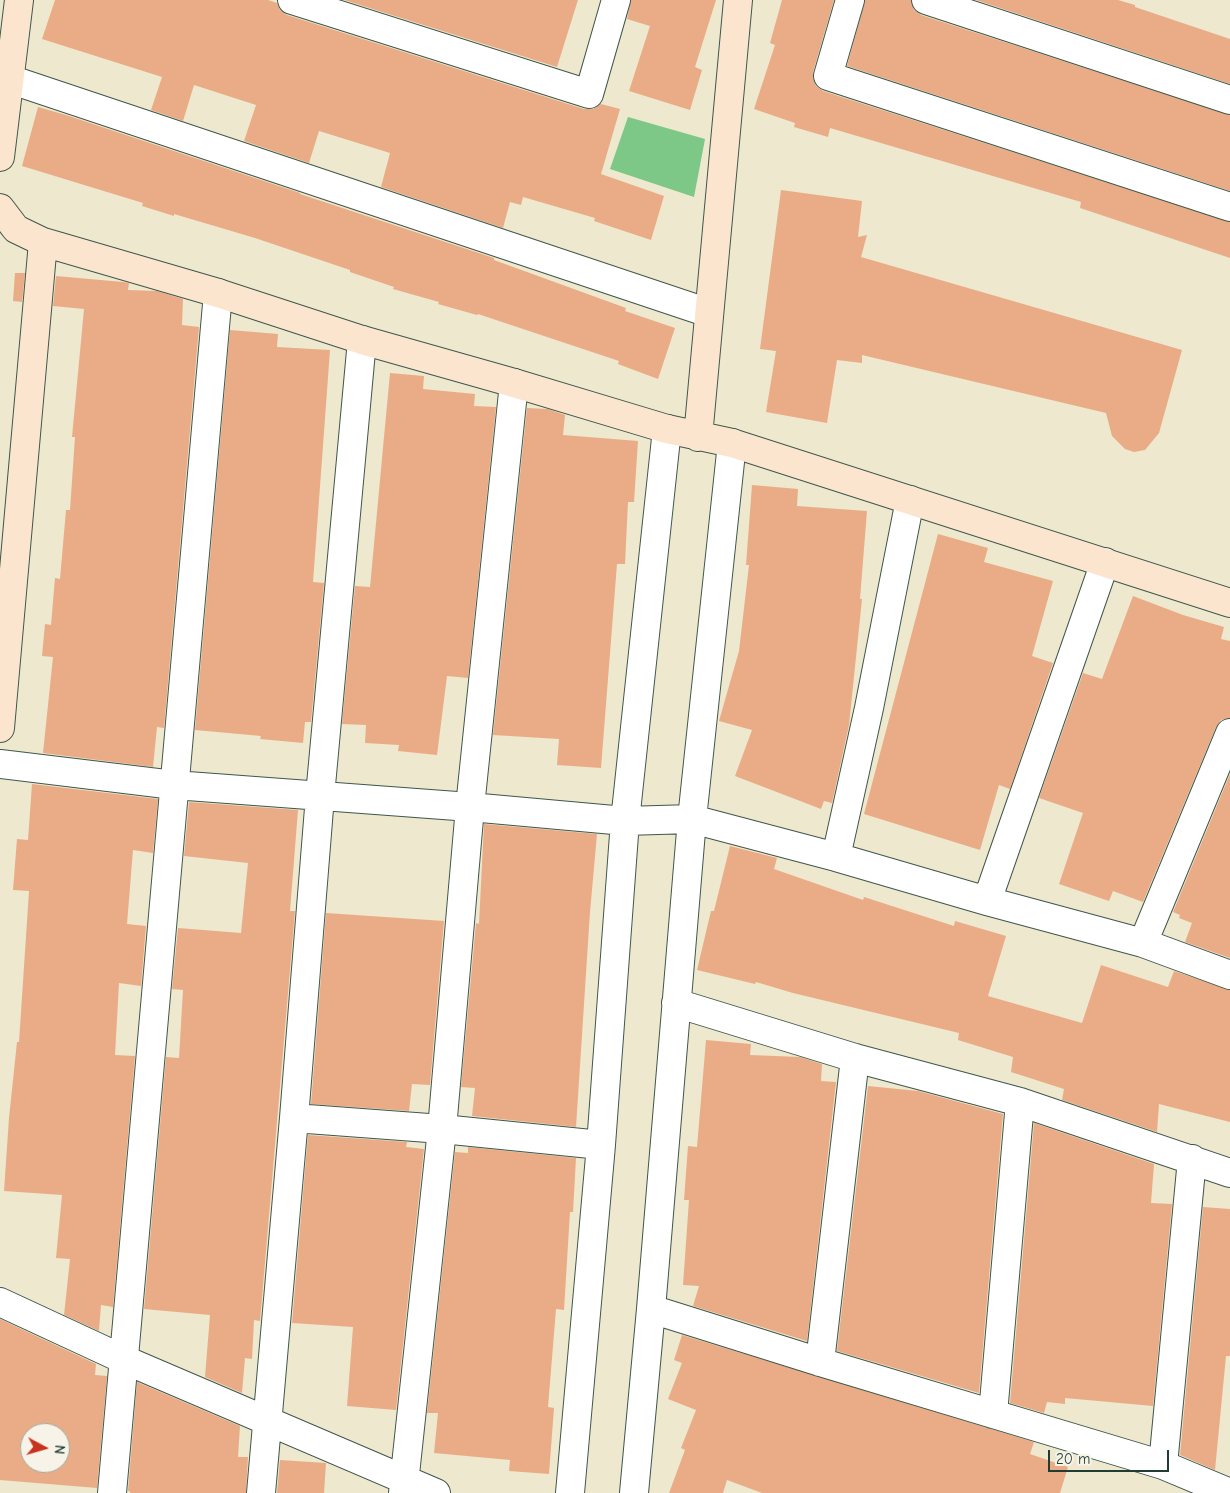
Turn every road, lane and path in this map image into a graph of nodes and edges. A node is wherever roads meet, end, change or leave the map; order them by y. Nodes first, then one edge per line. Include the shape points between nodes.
1 (19, 0) edge
2 (292, 0) edge
3 (616, 0) edge
4 (738, 0) edge
5 (850, 0) edge
6 (926, 0) edge
7 (330, 6) edge
8 (9, 79) junction
9 (1230, 100) edge
10 (0, 157) edge
11 (1230, 207) edge
12 (0, 208) edge
13 (43, 242) junction
14 (218, 293) junction
15 (709, 313) junction
16 (362, 340) junction
17 (514, 383) junction
18 (667, 429) junction
19 (698, 437) junction
20 (732, 443) junction
21 (910, 500) junction
22 (1105, 562) junction
23 (1230, 603) edge
24 (0, 728) edge
25 (1230, 733) edge
26 (0, 764) edge
27 (174, 785) junction
28 (320, 796) junction
29 (470, 807) junction
30 (692, 819) junction
31 (626, 821) junction
32 (836, 857) junction
33 (987, 901) junction
34 (1143, 943) junction
35 (1230, 975) edge
36 (676, 1003) junction
37 (855, 1058) junction
38 (1020, 1102) junction
39 (294, 1118) junction
40 (442, 1129) junction
41 (601, 1145) junction
42 (1192, 1160) junction
43 (1230, 1173) edge
44 (0, 1302) edge
45 (652, 1309) junction
46 (125, 1360) junction
47 (820, 1362) junction
48 (993, 1414) junction
49 (267, 1421) junction
50 (1163, 1465) junction
51 (404, 1486) edge
52 (112, 1493) edge
53 (261, 1493) edge
54 (436, 1493) edge
55 (570, 1493) edge
56 (634, 1493) edge
57 (1230, 1493) edge

1 - 8 street
2 - 7 street
3 - 7 street via 589,94
4 - 15 street
5 - 11 street via 828,76
6 - 9 street
8 - 10 street
8 - 15 street
12 - 13 street via 16,229
13 - 14 street
13 - 24 street
14 - 16 street
14 - 27 street
15 - 19 street
16 - 17 street
16 - 28 street
17 - 18 street
17 - 29 street
18 - 19 street
18 - 31 street
19 - 20 street
20 - 21 street
20 - 30 street
21 - 22 street
21 - 32 street
22 - 23 street
22 - 33 street
25 - 34 street
26 - 27 street
27 - 28 street
27 - 46 street
28 - 29 street
28 - 39 street
29 - 31 street
29 - 40 street
30 - 31 street
30 - 32 street
30 - 36 street
31 - 41 street
32 - 33 street
33 - 34 street
34 - 35 street
36 - 37 street
36 - 45 street
37 - 38 street
37 - 47 street
38 - 42 street
38 - 48 street
39 - 40 street
39 - 49 street
40 - 41 street
40 - 51 street
41 - 55 street
42 - 43 street
42 - 50 street
44 - 46 street
45 - 47 street
45 - 56 street
46 - 49 street
46 - 52 street
47 - 48 street
48 - 50 street
49 - 51 street
49 - 53 street
50 - 57 street
51 - 54 street

